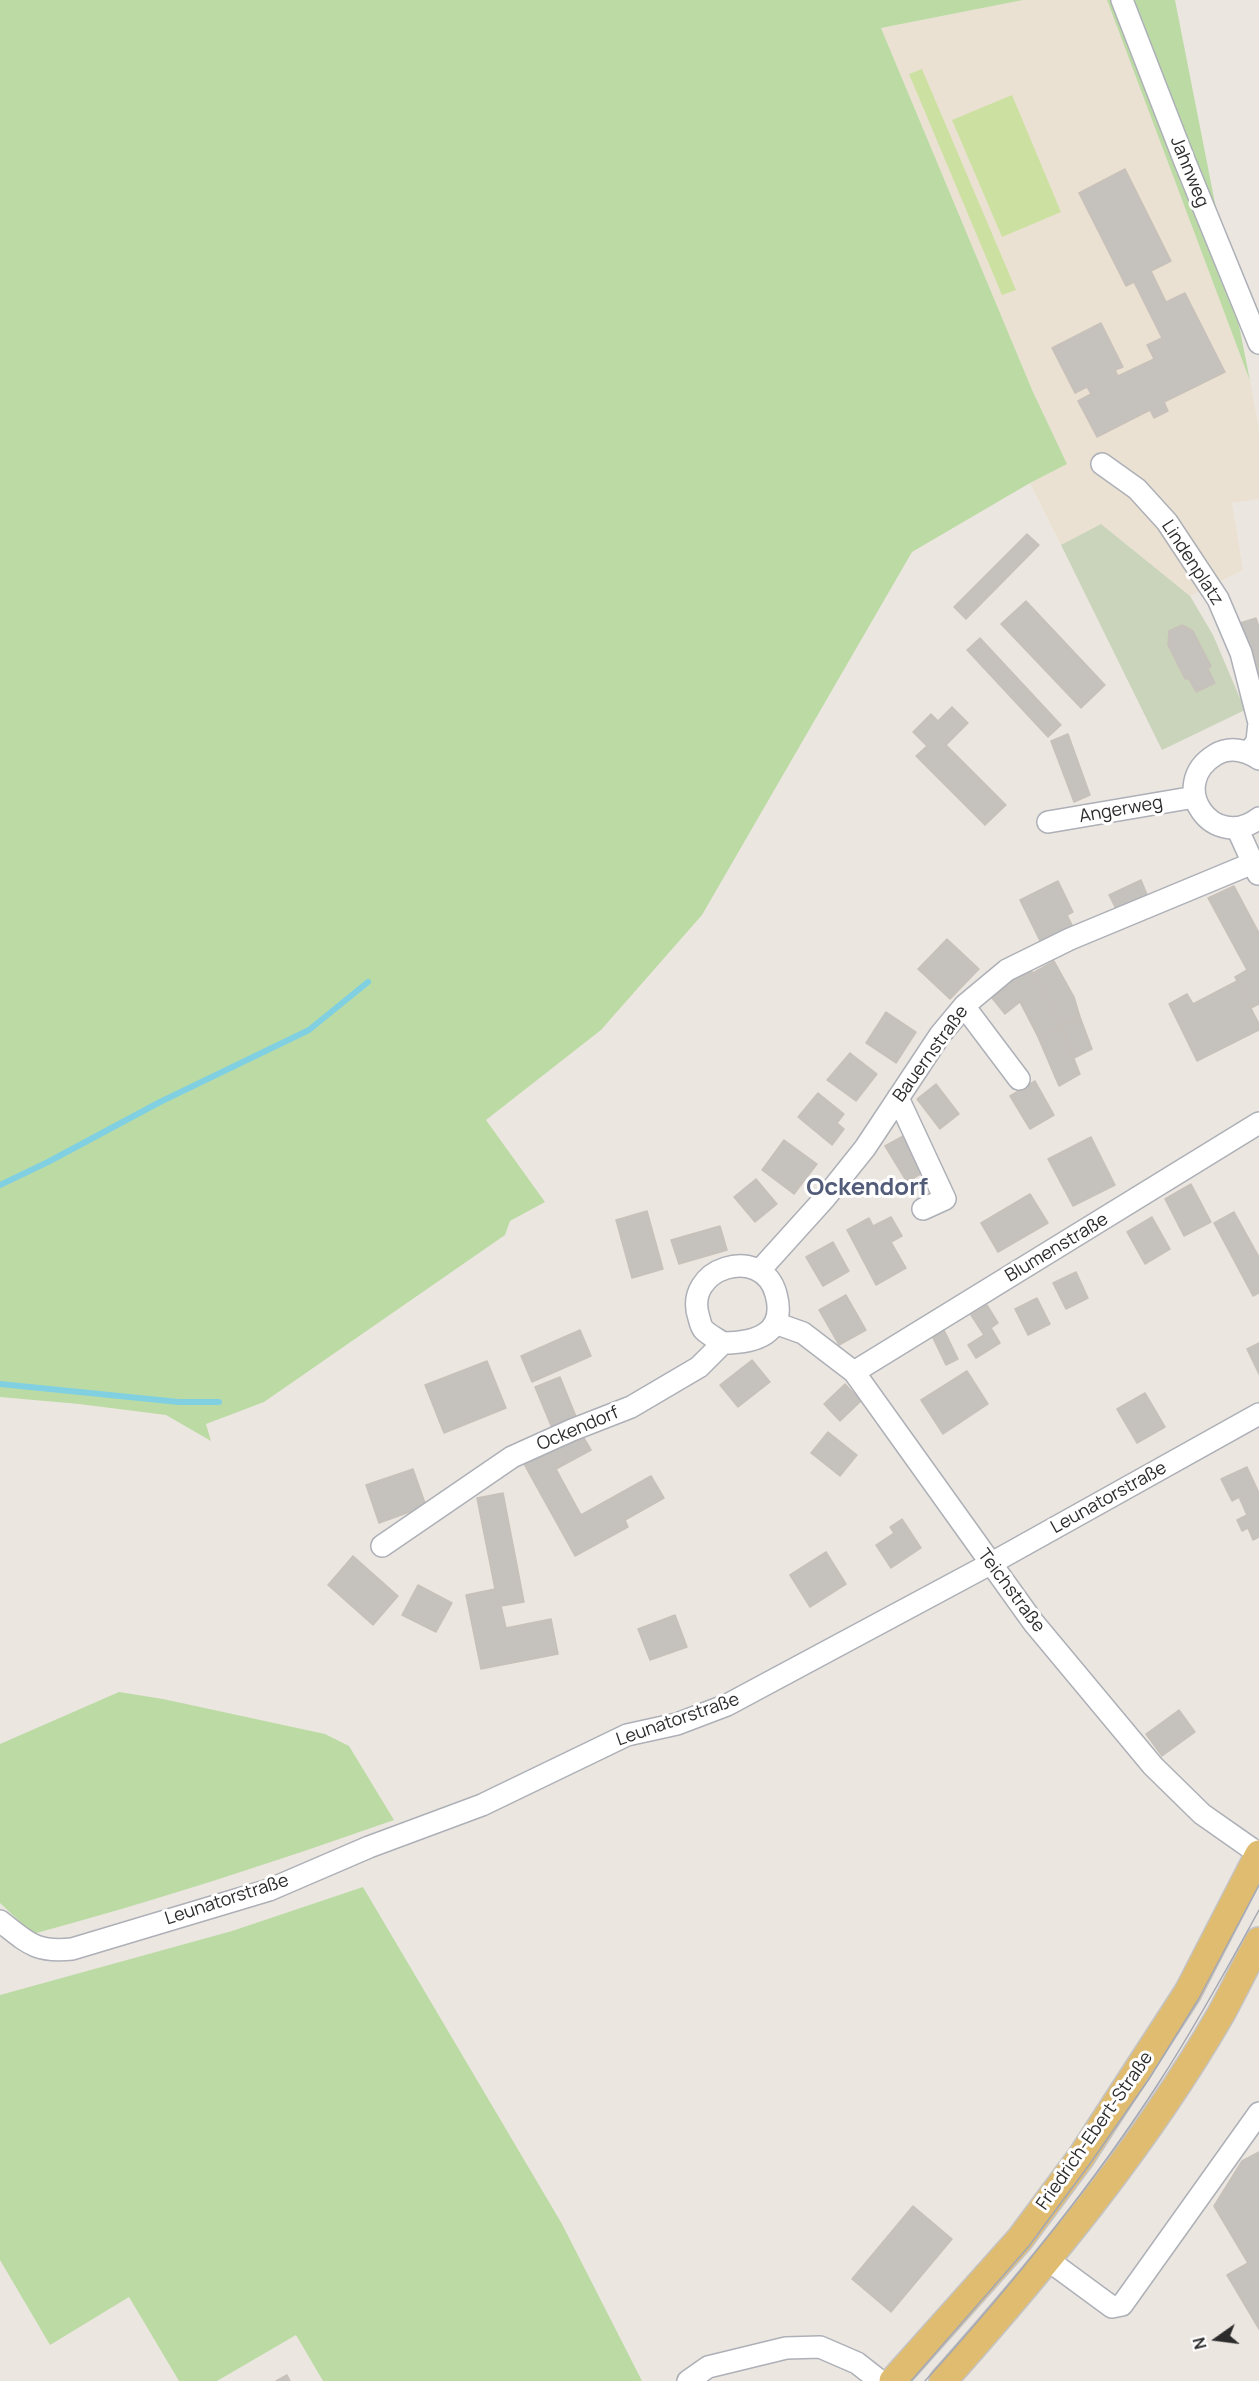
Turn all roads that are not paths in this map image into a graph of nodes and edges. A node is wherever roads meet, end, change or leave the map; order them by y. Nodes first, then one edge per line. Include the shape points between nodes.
1 (1122, 0) edge
2 (1259, 343) edge
3 (1102, 464) dead end
4 (1254, 756) edge
5 (1195, 797) junction
6 (1259, 818) edge
7 (1048, 822) dead end
8 (1237, 828) junction
9 (1256, 869) edge
10 (964, 1006) junction
11 (1019, 1079) dead end
12 (898, 1098) junction
13 (1259, 1123) edge
14 (923, 1209) dead end
15 (760, 1270) junction
16 (775, 1323) junction
17 (723, 1343) junction
18 (854, 1372) junction
19 (1259, 1414) edge
20 (381, 1546) dead end
21 (990, 1564) junction
22 (1259, 1854) edge
23 (0, 1921) edge
24 (1259, 1941) edge
25 (1259, 2113) edge
26 (1048, 2260) junction
27 (688, 2381) edge
28 (880, 2381) edge
29 (892, 2381) edge
30 (943, 2381) edge

1 - 2 street, Jahnweg
3 - 4 street, Lindenplatz via 1137,489 1167,522 1218,599 1241,653 1258,723
4 - 5 street via 1235,749 1206,761 1198,771
5 - 7 street, Angerweg
5 - 8 street via 1206,817 1223,827
6 - 8 street via 1251,825
8 - 9 street
9 - 10 street, Bauernstraße via 1070,939 1007,970
10 - 11 street
10 - 12 street, Bauernstraße
12 - 14 street via 945,1199
12 - 15 street, Bauernstraße via 852,1165
13 - 18 street, Blumenstraße
15 - 16 street via 773,1283 779,1304
15 - 17 street via 725,1267 710,1275 696,1295 702,1330
16 - 17 street via 764,1336 742,1343
16 - 18 street, Teichstraße via 803,1333
17 - 20 street, Ockendorf via 699,1367 632,1407 512,1457
18 - 21 street, Teichstraße
19 - 21 street, Leunatorstraße
21 - 22 street, Teichstraße via 1033,1622 1154,1766 1202,1814
21 - 23 street, Leunatorstraße via 727,1705 676,1724 627,1735 482,1805 269,1890 72,1948 50,1951 29,1944
22 - 29 main road, Friedrich-Ebert-Straße via 1188,1992 1081,2157 1020,2239
24 - 26 main road, Friedrich-Ebert-Straße via 1221,2014 1170,2094
25 - 26 street via 1122,2305 1112,2307
26 - 30 main road, Friedrich-Ebert-Straße
27 - 28 street via 708,2367 786,2348 820,2347 857,2363

